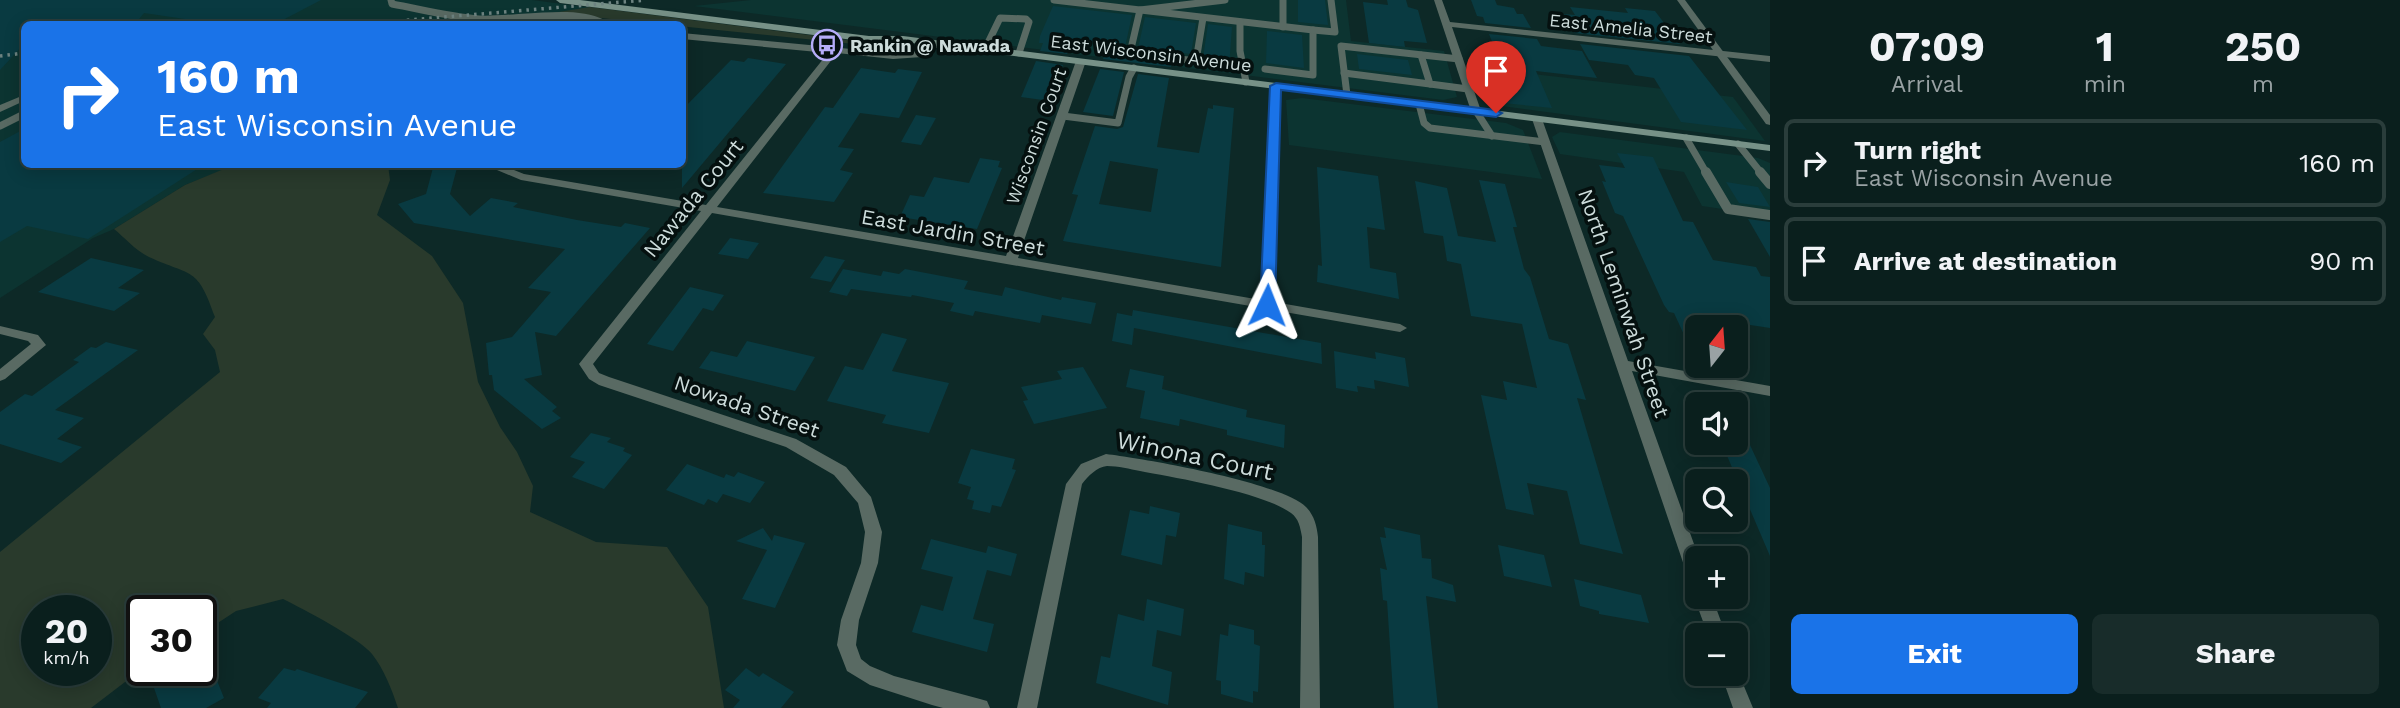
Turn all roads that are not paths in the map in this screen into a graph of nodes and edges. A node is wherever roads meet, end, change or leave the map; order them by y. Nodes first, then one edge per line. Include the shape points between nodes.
1 (391, 0) edge
2 (560, 0) edge
3 (618, 0) edge
4 (1054, 0) edge
5 (1226, 0) edge
6 (1283, 0) edge
7 (1331, 0) edge
8 (1438, 0) edge
9 (1681, 0) edge
10 (1140, 10) junction
11 (1203, 18) junction
12 (600, 21) edge
13 (1240, 22) junction
14 (1447, 23) junction
15 (1283, 27) junction
16 (1313, 30) junction
17 (686, 36) edge
18 (903, 39) junction
19 (938, 43) junction
20 (985, 49) junction
21 (834, 51) junction
22 (1718, 53) junction
23 (1019, 54) junction
24 (1421, 55) junction
25 (1458, 59) junction
26 (1770, 59) edge
27 (1081, 61) junction
28 (1134, 68) junction
29 (1265, 69) dead end
30 (1344, 74) junction
31 (1246, 82) junction
32 (1430, 84) junction
33 (1276, 86) junction
34 (1468, 89) junction
35 (1347, 95) junction
36 (21, 99) edge
37 (1419, 104) junction
38 (0, 109) edge
39 (1476, 111) junction
40 (1766, 113) edge
41 (21, 116) edge
42 (1063, 116) junction
43 (1537, 119) junction
44 (1770, 122) edge
45 (0, 126) edge
46 (1492, 136) junction
47 (1686, 138) junction
48 (1545, 142) junction
49 (1738, 144) junction
50 (1770, 148) edge
51 (506, 168) edge
52 (1770, 184) edge
53 (708, 210) junction
54 (1770, 215) edge
55 (1010, 262) junction
56 (1267, 305) junction
57 (1400, 328) dead end
58 (0, 330) edge
59 (1621, 364) junction
60 (589, 371) joint
61 (0, 376) edge
62 (1770, 391) edge
63 (1686, 546) edge
64 (1735, 686) edge
65 (980, 708) edge
66 (1027, 708) edge
67 (1310, 708) edge
68 (1743, 708) edge

1 - 12 lane via 392,4 479,19 567,16
2 - 18 main road, East Wisconsin Avenue via 869,39
3 - 18 main road, East Wisconsin Avenue
4 - 10 lane
5 - 10 lane
6 - 15 lane
7 - 16 lane via 1335,32
8 - 14 street
9 - 22 street
10 - 11 lane
10 - 11 lane via 1130,53 1196,61
11 - 13 lane
13 - 15 lane
13 - 31 lane
14 - 22 street, East Amelia Street
14 - 25 street
15 - 16 lane
16 - 29 lane via 1313,75
17 - 21 street
18 - 19 main road, East Wisconsin Avenue
19 - 20 main road, East Wisconsin Avenue
19 - 21 street via 922,54 906,56
20 - 23 main road, East Wisconsin Avenue
20 - 23 lane via 1000,18 1026,19
21 - 53 street, Nawada Court
22 - 26 street, East Amelia Street
22 - 40 street
23 - 27 main road, East Wisconsin Avenue
24 - 25 lane
24 - 30 lane via 1341,46
24 - 32 lane
25 - 34 street
27 - 28 main road, East Wisconsin Avenue
27 - 42 street, Wisconsin Court
28 - 31 main road, East Wisconsin Avenue
28 - 42 lane via 1118,123
30 - 32 lane
30 - 35 lane
31 - 33 main road, East Wisconsin Avenue
32 - 34 lane
33 - 35 main road, East Wisconsin Avenue
33 - 56 street
34 - 39 street
35 - 37 main road, East Wisconsin Avenue
36 - 38 street
37 - 39 main road, East Wisconsin Avenue
37 - 46 lane via 1425,126
39 - 43 main road, East Wisconsin Avenue
39 - 46 lane
40 - 44 street
41 - 45 lane
42 - 55 street, Wisconsin Court
43 - 47 main road, East Wisconsin Avenue
43 - 48 street, North Leminwah Street
46 - 48 lane
47 - 49 main road, East Wisconsin Avenue
47 - 54 lane via 1728,209
48 - 59 street, North Leminwah Street
49 - 50 main road, East Wisconsin Avenue
49 - 52 lane
51 - 53 street, East Jardin Street via 521,177
53 - 55 street, East Jardin Street
53 - 60 street, Nawada Court via 590,356
55 - 56 street, East Jardin Street
56 - 57 street, East Jardin Street
58 - 61 street via 33,338 39,345
59 - 62 street
59 - 63 street, North Leminwah Street
60 - 65 street, Nowada Street via 604,381 791,443 839,469 869,510 874,534 867,577 848,629 848,658 865,674 886,682
64 - 68 street
66 - 67 street, Winona Court via 1074,484 1080,472 1106,460 1263,494 1296,507 1307,521 1310,537

